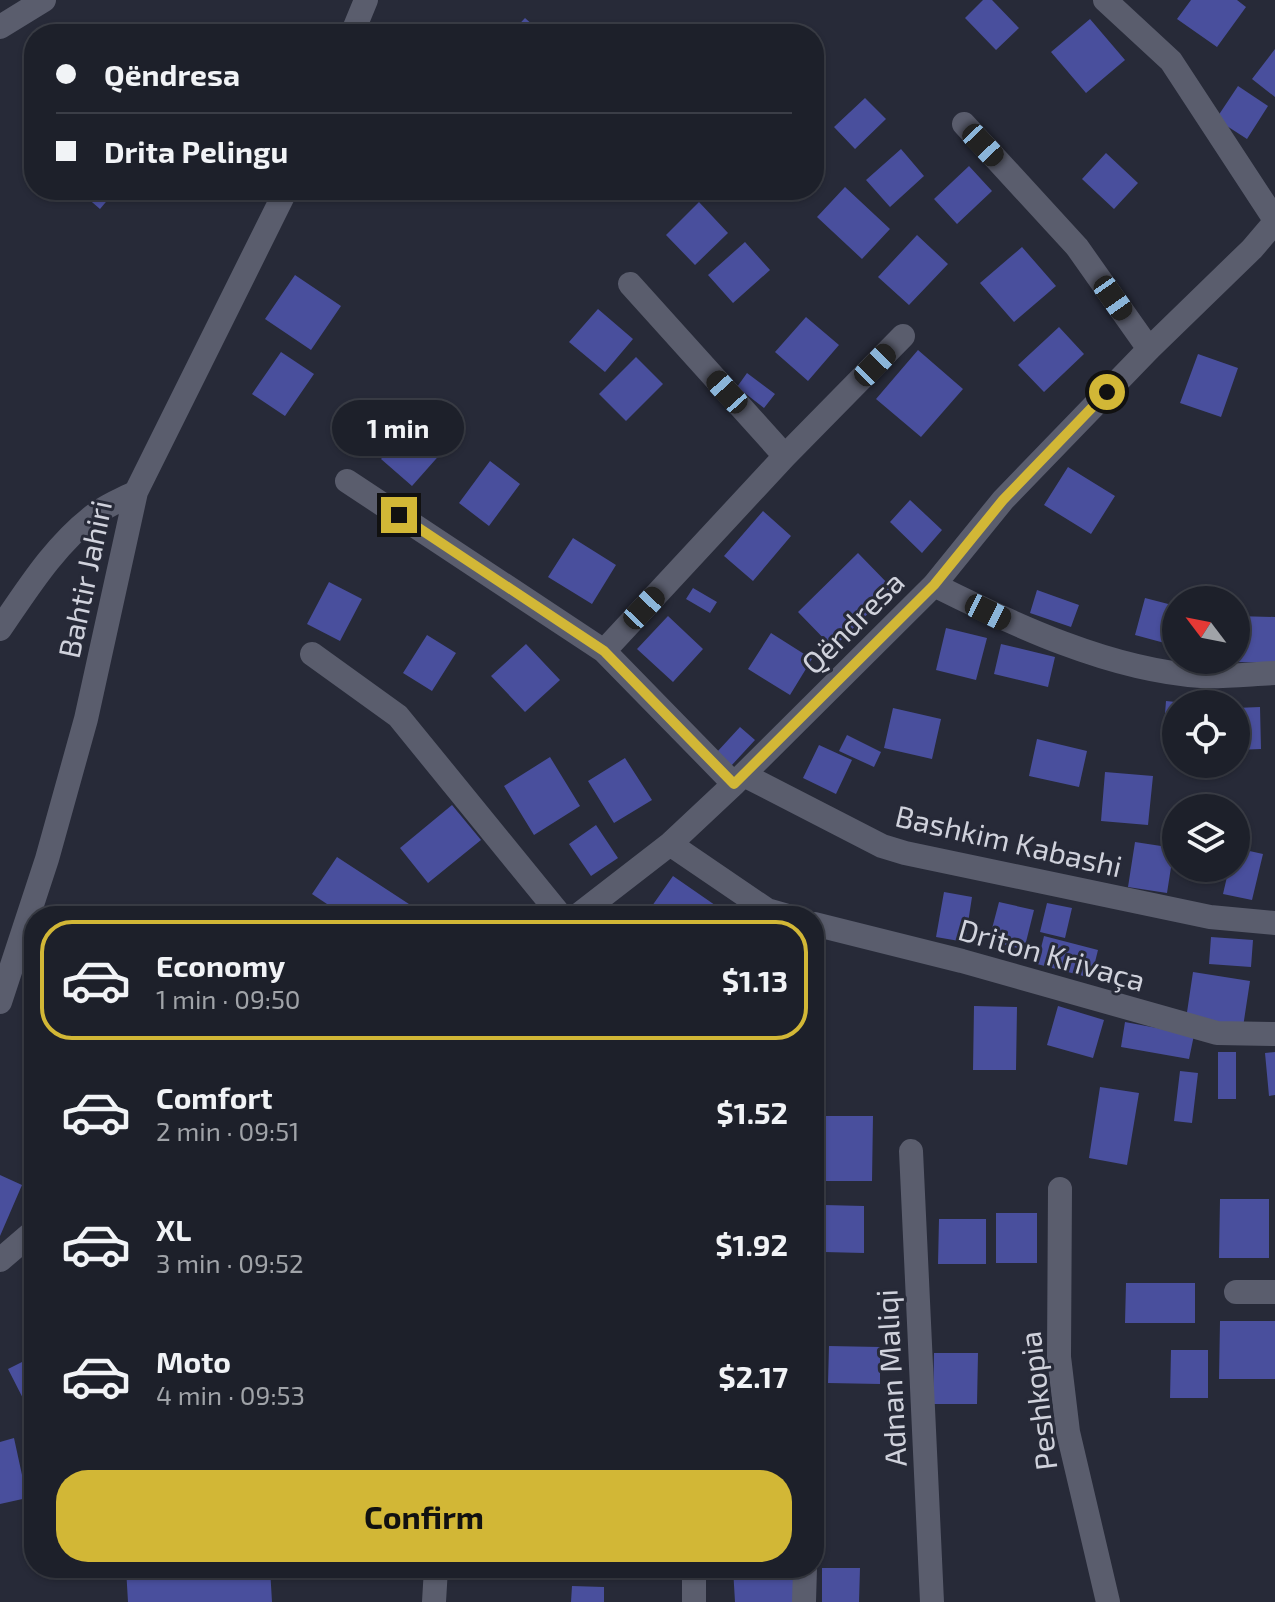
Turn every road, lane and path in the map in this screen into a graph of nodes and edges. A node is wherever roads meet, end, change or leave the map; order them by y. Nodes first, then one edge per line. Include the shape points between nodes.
1 (44, 0) edge
2 (366, 0) edge
3 (1105, 0) edge
4 (356, 24) edge
5 (0, 27) edge
6 (964, 124) dead end
7 (281, 200) edge
8 (1275, 221) edge
9 (630, 284) dead end
10 (903, 336) dead end
11 (1149, 349) junction
12 (785, 456) junction
13 (347, 481) dead end
14 (136, 492) junction
15 (934, 585) junction
16 (0, 629) edge
17 (604, 651) junction
18 (312, 654) dead end
19 (1275, 673) edge
20 (739, 780) junction
21 (670, 844) junction
22 (32, 906) edge
23 (553, 906) edge
24 (590, 906) edge
25 (761, 906) edge
26 (1275, 923) edge
27 (824, 926) edge
28 (24, 929) edge
29 (0, 1002) edge
30 (1275, 1034) edge
31 (911, 1151) dead end
32 (1060, 1189) dead end
33 (24, 1240) edge
34 (0, 1260) edge
35 (1236, 1292) dead end
36 (1275, 1292) edge
37 (435, 1578) edge
38 (694, 1578) edge
39 (805, 1578) edge
40 (434, 1602) edge
41 (694, 1602) edge
42 (804, 1602) edge
43 (932, 1602) edge
44 (1108, 1602) edge

1 - 5 street
2 - 4 street
3 - 8 street, Qëndresa via 1171,61
6 - 11 street via 1077,247
7 - 14 street, Bahtir Jahiri
8 - 11 street, Qëndresa
9 - 12 street
10 - 12 street
11 - 15 street, Qëndresa via 1003,500
12 - 17 street
13 - 17 street, Bashkim Kabashi
14 - 16 street via 78,529
14 - 22 street, Bahtir Jahiri via 86,719
15 - 19 street via 1015,626 1119,660 1201,676
15 - 20 street, Qëndresa
17 - 20 street, Bashkim Kabashi
18 - 23 street via 398,716
20 - 21 street, Qëndresa
20 - 26 street, Bashkim Kabashi via 905,853 1210,917
21 - 24 street, Qëndresa
21 - 25 street
27 - 30 street, Driton Krivaça via 1217,1033
28 - 29 street, Bahtir Jahiri
31 - 43 street, Adnan Maliqi
32 - 44 street, Peshkopia via 1059,1357 1068,1432
33 - 34 street
35 - 36 street
37 - 40 street
38 - 41 street
39 - 42 street

